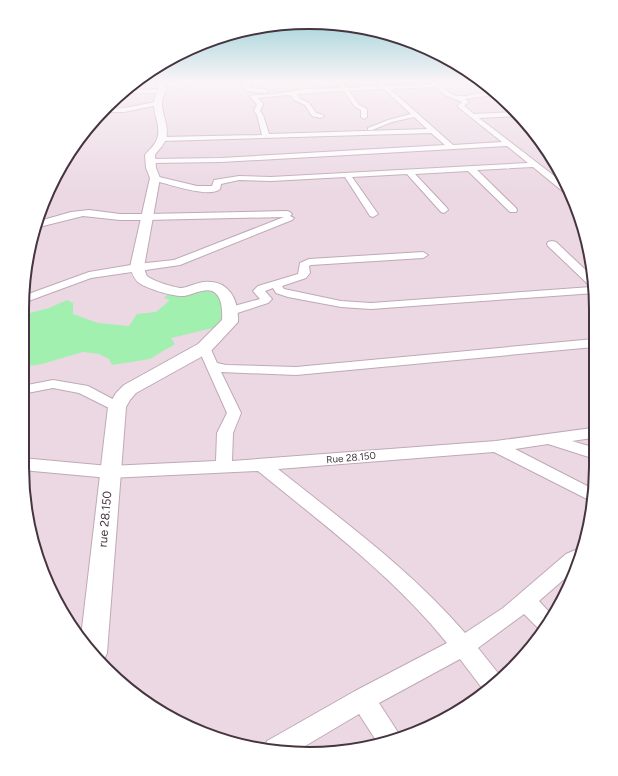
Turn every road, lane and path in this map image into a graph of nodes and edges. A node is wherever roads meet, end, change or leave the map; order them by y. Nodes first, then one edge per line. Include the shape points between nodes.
1 (159, 117) edge
2 (261, 117) edge
3 (409, 117) edge
4 (416, 117) edge
5 (475, 117) edge
6 (432, 130) junction
7 (360, 133) junction
8 (266, 136) junction
9 (162, 139) junction
10 (508, 144) junction
11 (451, 147) junction
12 (150, 161) junction
13 (534, 165) junction
14 (471, 169) junction
15 (409, 172) junction
16 (347, 175) junction
17 (155, 178) junction
18 (560, 185) edge
19 (444, 210) dead end
20 (513, 210) dead end
21 (373, 214) dead end
22 (147, 217) junction
23 (43, 222) edge
24 (552, 244) dead end
25 (423, 255) dead end
26 (137, 267) junction
27 (587, 279) edge
28 (275, 284) junction
29 (588, 291) edge
30 (30, 297) edge
31 (231, 311) junction
32 (589, 343) edge
33 (204, 348) junction
34 (211, 366) junction
35 (29, 389) edge
36 (117, 407) junction
37 (589, 433) edge
38 (548, 439) junction
39 (496, 446) junction
40 (589, 452) edge
41 (29, 465) edge
42 (261, 465) junction
43 (224, 466) junction
44 (110, 472) junction
45 (588, 493) edge
46 (573, 560) edge
47 (526, 602) junction
48 (544, 620) edge
49 (94, 646) edge
50 (463, 646) junction
51 (490, 681) edge
52 (363, 699) junction
53 (387, 735) edge
54 (283, 746) edge

1 - 9 street
2 - 8 street
3 - 7 street via 390,121
4 - 6 street
5 - 10 street
6 - 7 street
6 - 11 street
7 - 8 street
8 - 9 street
9 - 12 street via 150,155
10 - 11 street
10 - 13 street
11 - 12 street via 221,160
12 - 17 street
13 - 14 street
13 - 18 street
14 - 15 street
14 - 20 street
15 - 16 street
15 - 19 street
16 - 17 street via 230,179 217,182 216,189 199,190
16 - 21 street
17 - 22 street
22 - 23 street via 84,213
22 - 26 street
22 - 26 street via 290,216 176,263
24 - 27 street
25 - 28 street via 310,262 304,265 305,273 302,276
26 - 30 street via 88,275
26 - 31 street via 143,279 176,291 206,286 223,290
28 - 29 street via 280,291 288,294 341,304 371,306
28 - 31 street via 259,291 266,299 264,301
31 - 33 street via 230,322
32 - 34 street via 296,371 226,369
33 - 34 street
33 - 36 street via 130,389 122,396
34 - 43 street via 234,414 225,433
35 - 36 street via 53,384 83,389
36 - 44 street, rue 28.150
37 - 38 street, Rue 28.150
38 - 39 street, Rue 28.150
38 - 40 street
39 - 42 street, Rue 28.150
39 - 45 street
41 - 44 street
42 - 43 street, Rue 28.150
42 - 50 street via 364,547 421,600
43 - 44 street, Rue 28.150
44 - 49 street, rue 28.150
46 - 47 street
47 - 48 street
47 - 50 street
50 - 51 street
50 - 52 street
52 - 53 street
52 - 54 street

